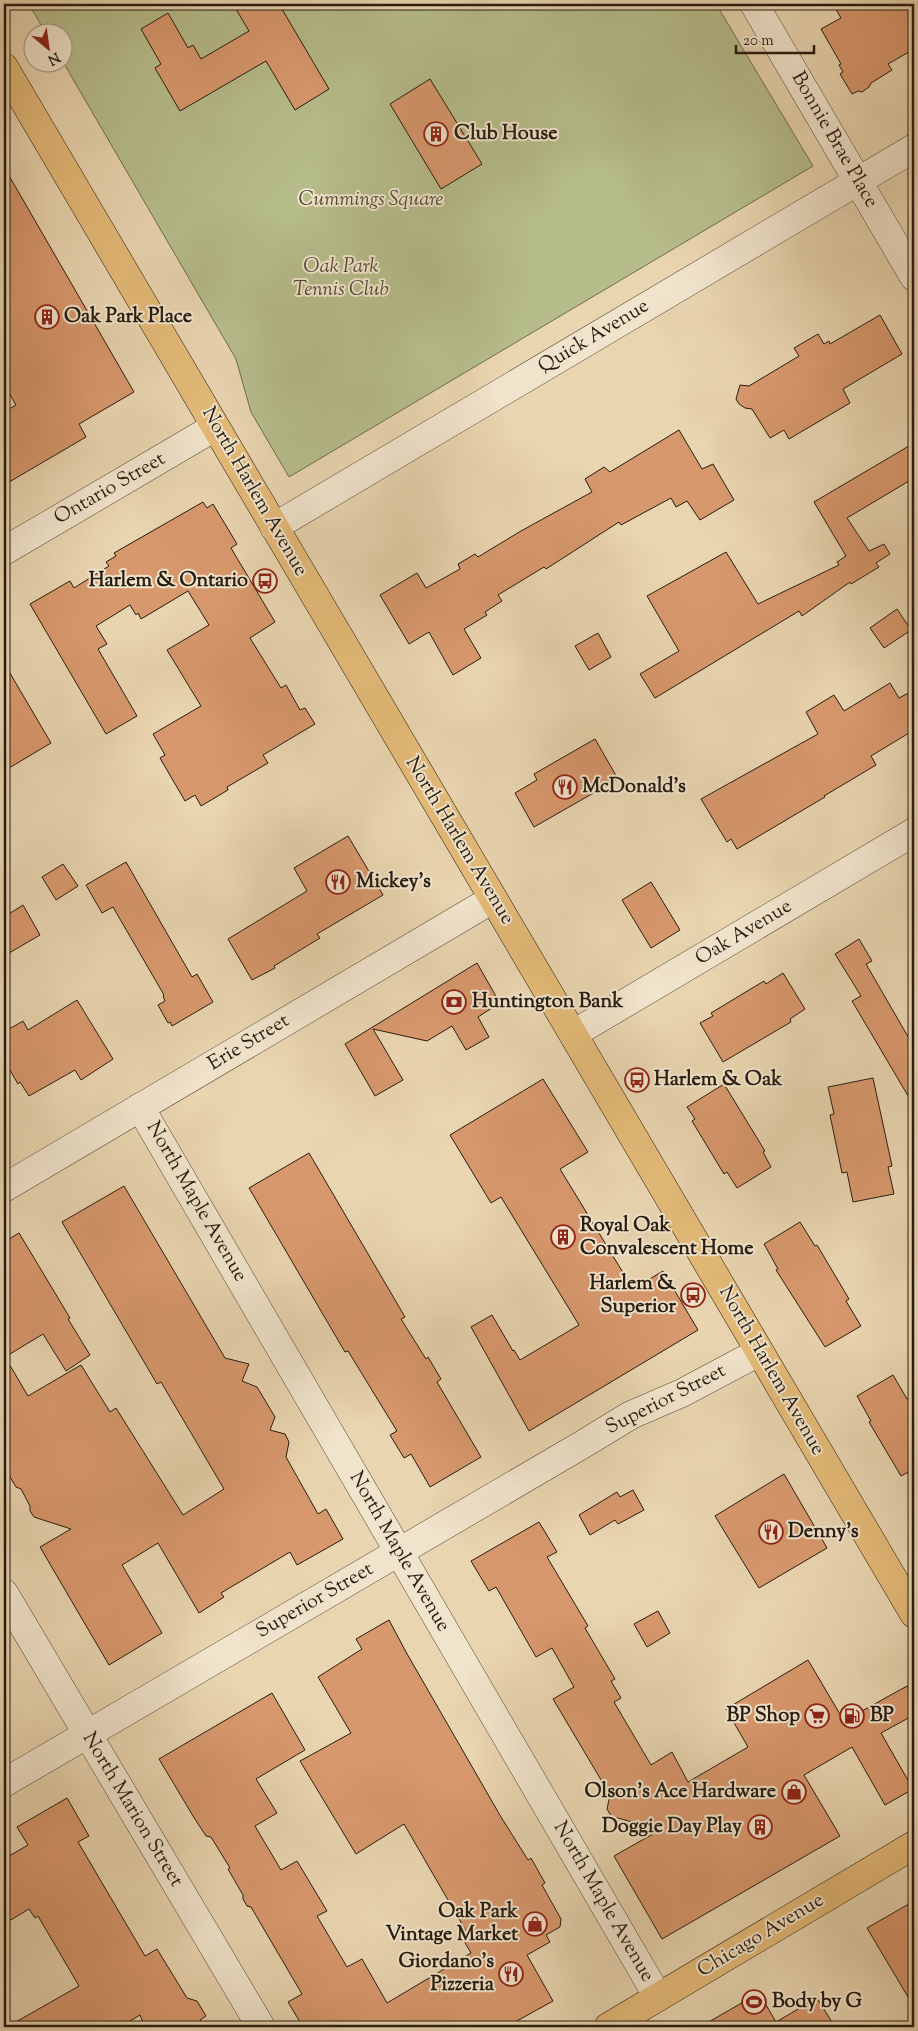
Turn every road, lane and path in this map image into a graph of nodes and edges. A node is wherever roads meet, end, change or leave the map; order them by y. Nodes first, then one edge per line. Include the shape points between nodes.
1 (754, 4) edge
2 (4, 68) edge
3 (914, 148) edge
4 (858, 181) junction
5 (914, 277) edge
6 (215, 427) junction
7 (274, 527) junction
8 (4, 551) edge
9 (914, 832) edge
10 (493, 899) junction
11 (573, 1034) junction
12 (140, 1107) junction
13 (4, 1188) edge
14 (760, 1352) junction
15 (399, 1552) junction
16 (4, 1593) edge
17 (914, 1614) edge
18 (87, 1735) junction
19 (4, 1783) edge
20 (914, 1845) edge
21 (658, 1997) junction
22 (261, 2027) edge
23 (608, 2027) edge

1 - 4 street, Bonnie Brae Place
2 - 6 main road, North Harlem Avenue
3 - 4 street, Quick Avenue
4 - 5 street, Bonnie Brae Place
4 - 7 street, Quick Avenue
6 - 7 main road, North Harlem Avenue
6 - 8 street, Ontario Street
7 - 10 main road, North Harlem Avenue
9 - 11 street, Oak Avenue
10 - 11 main road, North Harlem Avenue
10 - 12 street, Erie Street
11 - 14 main road, North Harlem Avenue
12 - 13 street, Erie Street
12 - 15 street, North Maple Avenue
14 - 15 street, Superior Street via 682,1393 631,1415
14 - 17 main road, North Harlem Avenue
15 - 18 street, Superior Street
15 - 21 street, North Maple Avenue
16 - 18 street, North Marion Street
18 - 19 street, Superior Street
18 - 22 street, North Marion Street
20 - 21 main road, Chicago Avenue
21 - 23 main road, Chicago Avenue

